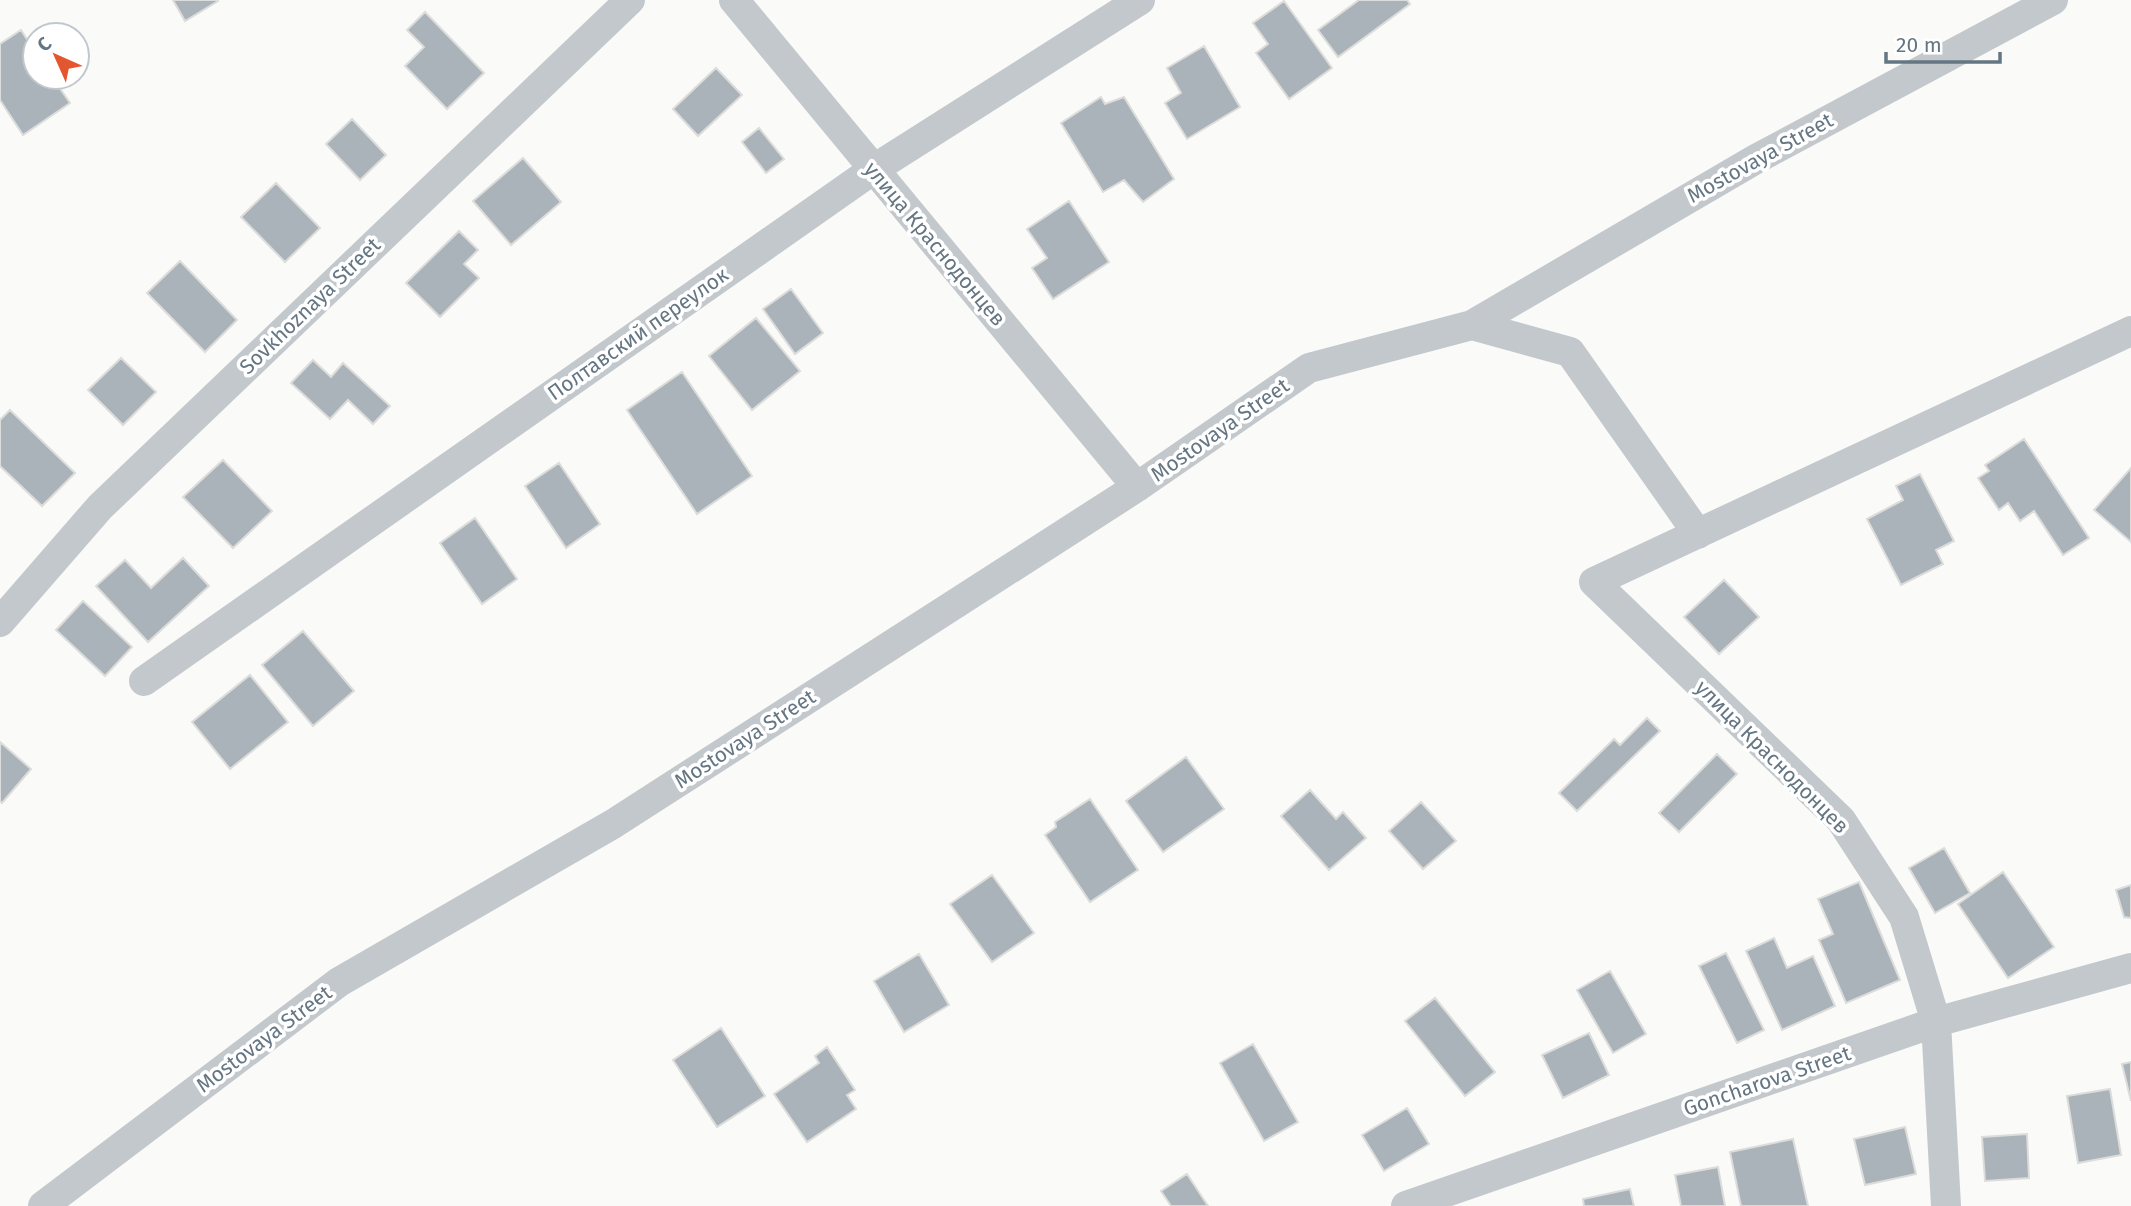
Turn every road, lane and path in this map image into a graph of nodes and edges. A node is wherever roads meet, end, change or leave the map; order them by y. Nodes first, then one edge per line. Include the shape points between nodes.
1 (630, 0) edge
2 (734, 0) edge
3 (1140, 0) edge
4 (2053, 0) edge
5 (874, 169) junction
6 (1472, 326) junction
7 (2131, 331) edge
8 (1137, 487) junction
9 (1698, 534) junction
10 (0, 622) edge
11 (145, 681) dead end
12 (2131, 968) edge
13 (1936, 1022) junction
14 (43, 1206) edge
15 (1406, 1206) edge
16 (1946, 1206) edge

1 - 10 street, Sovkhoznaya Street via 100,507
2 - 5 street, улица Краснодонцев
3 - 5 street, Полтавский переулок
4 - 6 street, Mostovaya Street via 1756,159
5 - 8 street, улица Краснодонцев
5 - 11 street, Полтавский переулок
6 - 8 street, Mostovaya Street via 1309,368
6 - 9 street, Mostovaya Street via 1570,352
7 - 9 street
8 - 14 street, Mostovaya Street via 612,824 339,982
9 - 13 street, улица Краснодонцев via 1594,582 1841,820 1904,917
12 - 13 street, Goncharova Street
13 - 15 street, Goncharova Street
13 - 16 street, улица Краснодонцев

